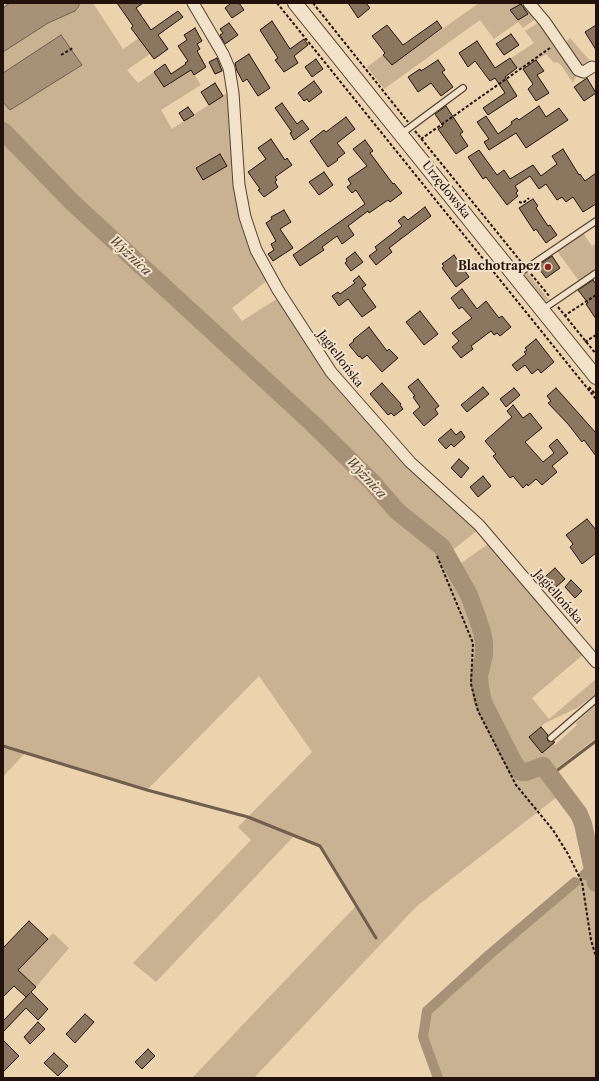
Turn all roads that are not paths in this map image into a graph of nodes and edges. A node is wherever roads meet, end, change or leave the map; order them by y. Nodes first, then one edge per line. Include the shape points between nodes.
1 (193, 3) edge
2 (295, 3) edge
3 (529, 3) edge
4 (594, 65) edge
5 (463, 88) dead end
6 (406, 130) junction
7 (596, 221) edge
8 (520, 272) junction
9 (596, 273) edge
10 (548, 306) junction
11 (596, 377) edge
12 (596, 662) edge
13 (596, 699) edge
14 (551, 738) dead end

1 - 12 street, Jagiellońska via 229,68 239,185 245,217 256,250 278,290 331,372 410,462 479,525
2 - 6 street, Urzędowska
3 - 4 street via 578,70 584,72
5 - 6 lane
6 - 8 street, Urzędowska
7 - 8 lane
8 - 10 street, Urzędowska
9 - 10 lane
10 - 11 street, Urzędowska via 559,320 575,350
13 - 14 lane

